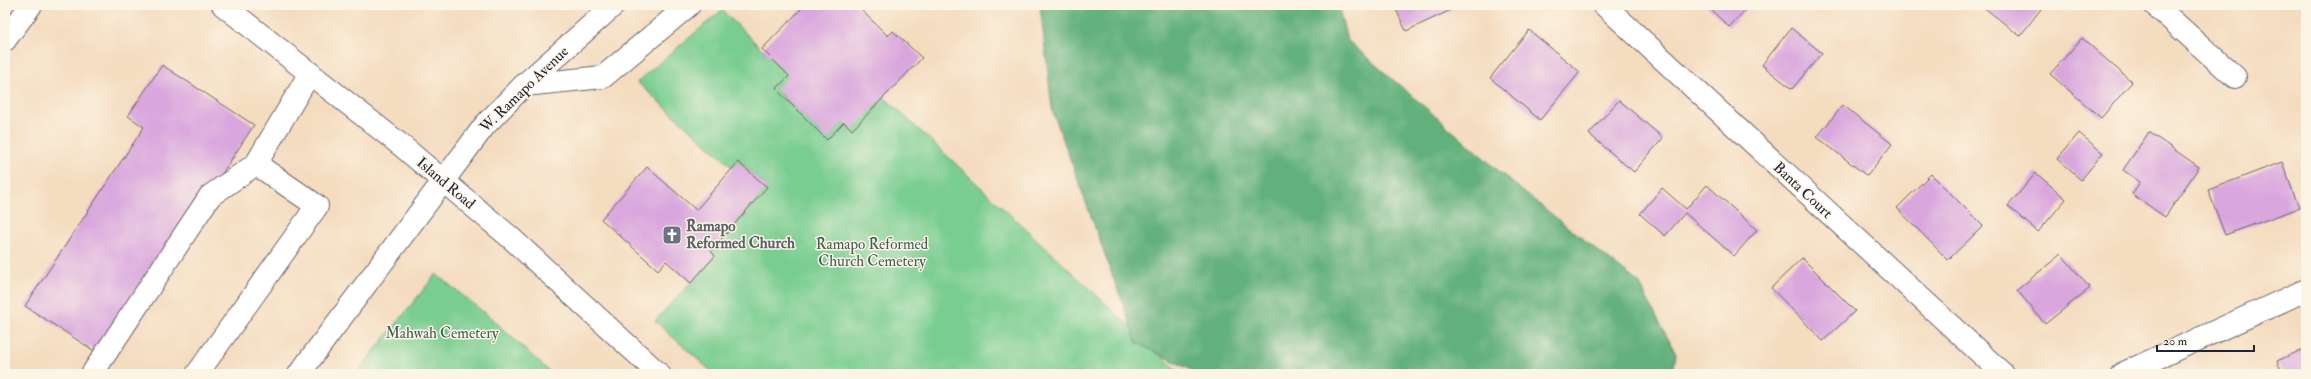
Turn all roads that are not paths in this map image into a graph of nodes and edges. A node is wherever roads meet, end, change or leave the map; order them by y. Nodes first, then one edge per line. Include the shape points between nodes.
1 (31, 5) edge
2 (223, 5) edge
3 (614, 5) edge
4 (689, 5) edge
5 (1604, 5) edge
6 (2155, 5) edge
7 (5, 40) edge
8 (310, 73) junction
9 (2235, 77) dead end
10 (524, 85) junction
11 (256, 164) junction
12 (442, 180) junction
13 (2306, 290) edge
14 (92, 374) edge
15 (198, 374) edge
16 (300, 374) edge
17 (659, 374) edge
18 (2002, 374) edge
19 (2122, 374) edge

1 - 7 street
2 - 8 street, Island Road
3 - 10 street, W. Ramapo Avenue
4 - 10 street via 603,77
5 - 18 street, Banta Court
6 - 9 street
8 - 11 street
8 - 12 street, Island Road
10 - 12 street, W. Ramapo Avenue via 485,125
11 - 14 street via 210,196
11 - 15 street via 317,206
12 - 16 street, W. Ramapo Avenue
12 - 17 street, Island Road via 512,238
13 - 19 street

